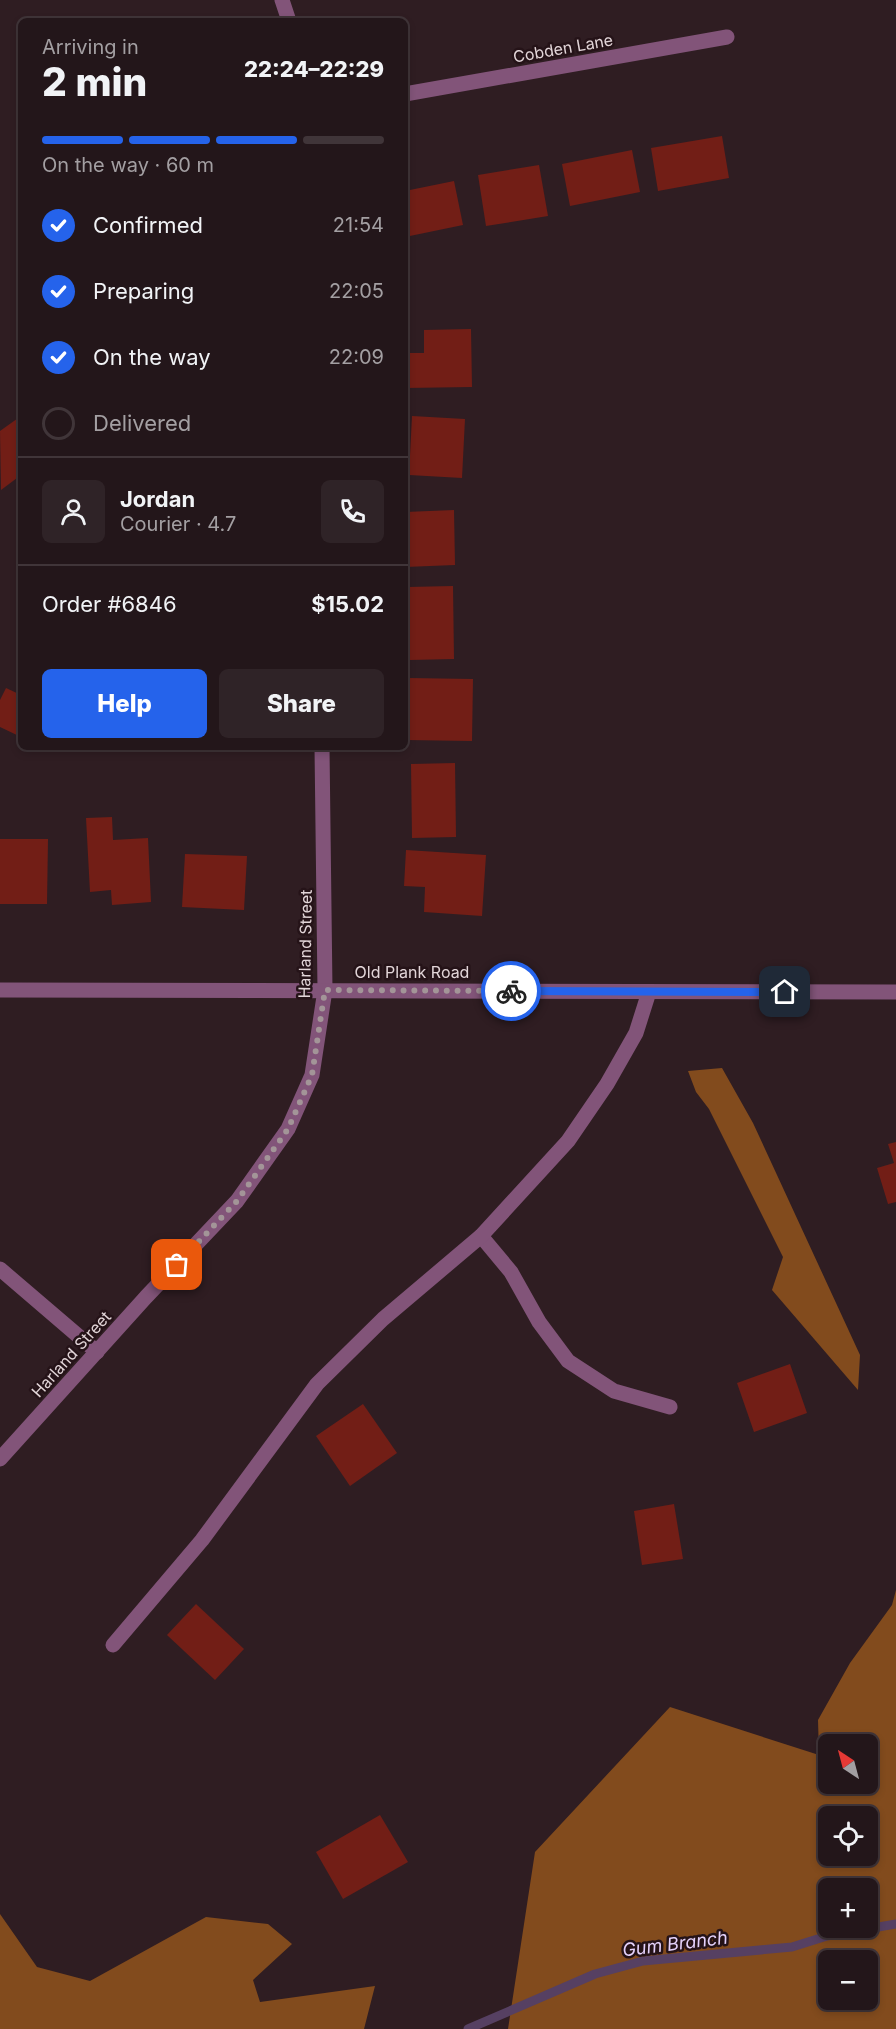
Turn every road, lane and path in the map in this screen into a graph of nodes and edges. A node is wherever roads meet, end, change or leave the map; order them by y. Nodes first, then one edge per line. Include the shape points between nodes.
1 (282, 0) edge
2 (288, 18) edge
3 (727, 37) dead end
4 (408, 93) edge
5 (322, 750) edge
6 (0, 990) edge
7 (325, 990) junction
8 (649, 992) junction
9 (896, 992) edge
10 (481, 1236) junction
11 (0, 1269) edge
12 (97, 1352) junction
13 (670, 1407) dead end
14 (0, 1459) edge
15 (113, 1645) dead end

1 - 2 street
3 - 4 street, Cobden Lane
5 - 7 street, Harland Street
6 - 7 street, Old Plank Road
7 - 8 street, Old Plank Road
7 - 12 street, Harland Street via 312,1075 288,1129 237,1201
8 - 9 street, Old Plank Road
8 - 10 street via 636,1033 568,1142
10 - 13 street via 511,1272 539,1322 568,1361 614,1391
10 - 15 street via 383,1319 317,1384 202,1540
11 - 12 street
12 - 14 street, Harland Street

